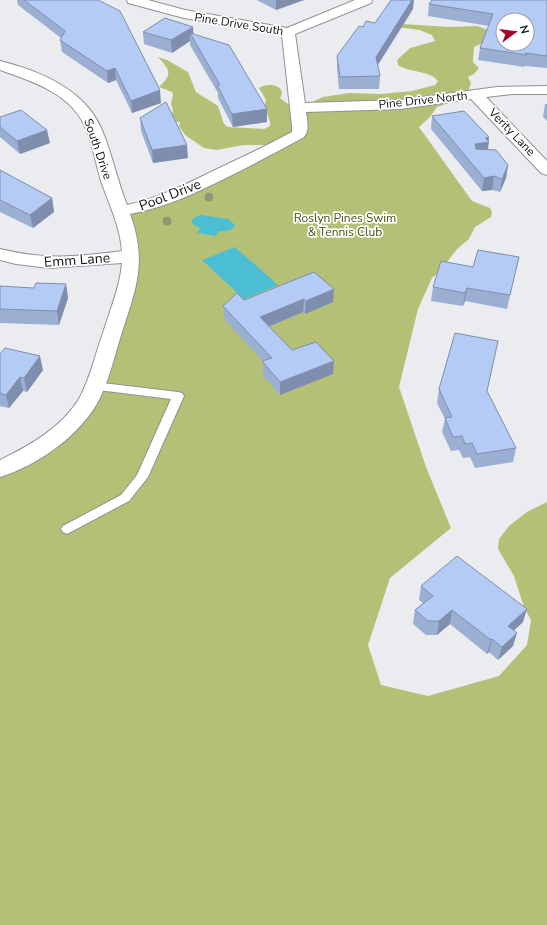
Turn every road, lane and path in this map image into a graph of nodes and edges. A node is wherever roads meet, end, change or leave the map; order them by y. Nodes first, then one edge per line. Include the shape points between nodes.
1 (132, 0) edge
2 (366, 0) edge
3 (288, 32) junction
4 (0, 65) edge
5 (547, 90) edge
6 (476, 94) junction
7 (298, 108) junction
8 (547, 170) edge
9 (120, 211) junction
10 (0, 254) edge
11 (131, 255) junction
12 (94, 386) junction
13 (0, 469) edge
14 (67, 529) dead end

1 - 3 street, Pine Drive South via 184,14
2 - 3 street, Pine Drive South
3 - 7 street, Pool Drive
4 - 9 street, South Drive via 58,89 85,112 95,133
5 - 6 street, Pine Drive North via 519,89
6 - 7 street, Pine Drive North via 402,104
6 - 8 street, Verity Lane
7 - 9 street, Pool Drive via 301,130 296,136 173,197
9 - 11 street, Pool Drive via 129,237
10 - 11 street, Emm Lane via 32,262 49,263
11 - 12 street, Pool Drive via 128,283
12 - 13 street, Pool Drive via 76,419 61,434 30,455
12 - 14 lane via 178,396 142,477 125,498

